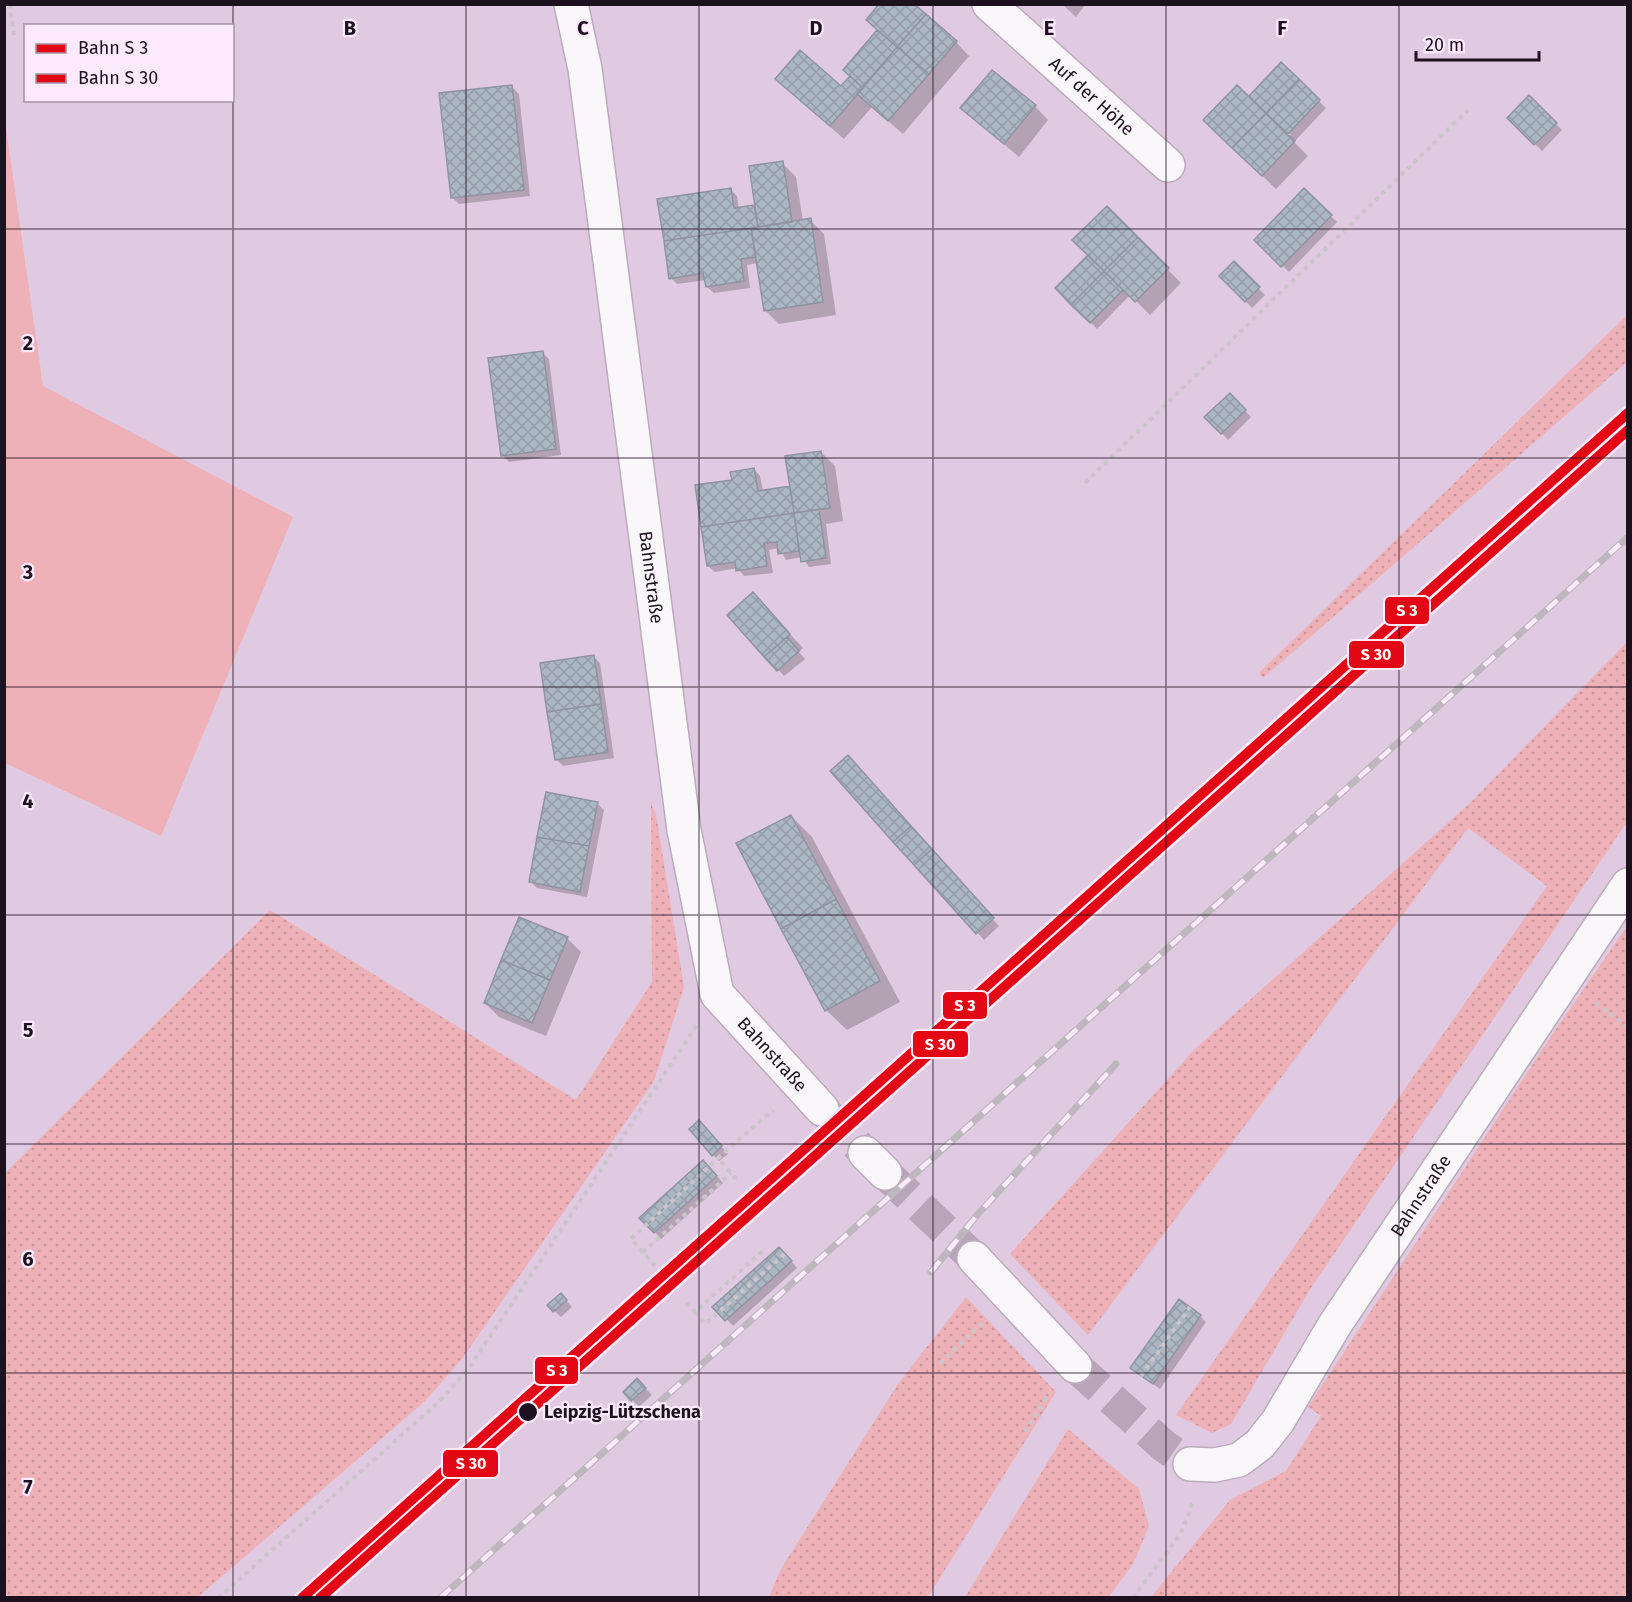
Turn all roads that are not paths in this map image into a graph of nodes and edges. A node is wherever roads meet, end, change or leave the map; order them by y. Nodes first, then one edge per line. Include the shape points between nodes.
1 (571, 4) edge
2 (989, 4) edge
3 (1168, 165) dead end
4 (1628, 885) edge
5 (822, 1109) tunnel mouth
6 (974, 1258) tunnel mouth
7 (1075, 1366) tunnel mouth
8 (1190, 1464) tunnel mouth

1 - 5 street, Bahnstraße via 585,69 684,830 717,994
2 - 3 street, Auf der Höhe
4 - 8 street, Bahnstraße via 1334,1326 1260,1444 1239,1460 1215,1465
6 - 7 street

